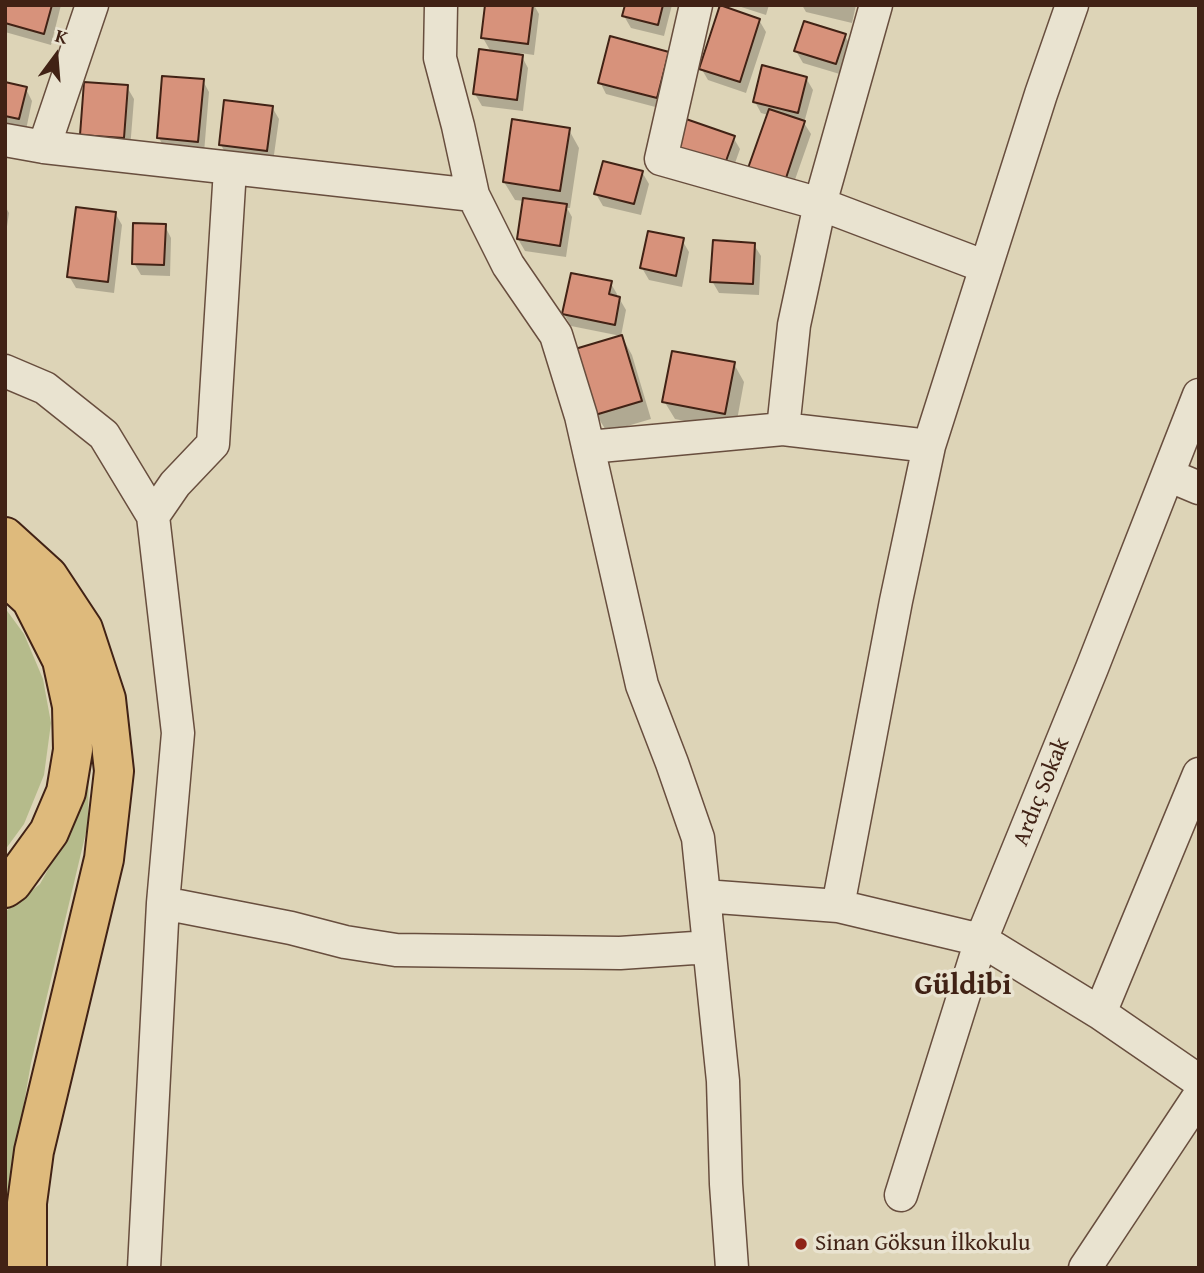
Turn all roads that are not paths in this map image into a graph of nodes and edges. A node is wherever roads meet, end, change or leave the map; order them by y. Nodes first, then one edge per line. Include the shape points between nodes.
1 (92, 5) edge
2 (441, 5) edge
3 (696, 5) edge
4 (876, 5) edge
5 (1072, 5) edge
6 (5, 140) edge
7 (44, 147) junction
8 (230, 169) junction
9 (473, 195) junction
10 (820, 204) junction
11 (986, 267) junction
12 (5, 371) edge
13 (1199, 396) edge
14 (783, 429) junction
15 (929, 446) junction
16 (589, 447) junction
17 (1168, 475) junction
18 (1199, 488) edge
19 (153, 516) junction
20 (5, 537) edge
21 (5, 575) edge
22 (1199, 774) edge
23 (5, 888) edge
24 (704, 896) junction
25 (163, 904) junction
26 (838, 906) junction
27 (981, 940) junction
28 (709, 947) junction
29 (1100, 1013) junction
30 (1199, 1081) edge
31 (1199, 1096) edge
32 (901, 1195) dead end
33 (27, 1268) edge
34 (144, 1268) edge
35 (732, 1268) edge
36 (1085, 1268) edge

1 - 7 street
2 - 9 street via 440,58
3 - 10 street via 661,159
4 - 10 street
5 - 11 street
6 - 7 street
7 - 8 street
8 - 9 street
8 - 19 street via 213,444 175,484
9 - 16 street via 508,265 556,335
10 - 11 street
10 - 14 street via 794,325
11 - 15 street
12 - 19 street via 45,388 104,435
13 - 17 street, Ardıç Sokak
14 - 15 street
14 - 16 street
15 - 26 street
16 - 24 street via 642,685 698,838
17 - 18 street
17 - 27 street, Ardıç Sokak
19 - 25 street via 178,733
20 - 33 highway via 48,576 83,629 106,699 114,771 104,859 34,1151 27,1203
21 - 23 highway via 31,599 62,660 72,705 73,750 66,792 49,832
22 - 29 street
24 - 26 street
24 - 28 street
25 - 28 street via 396,950 620,953
25 - 34 street
26 - 27 street
27 - 29 street
27 - 32 street, Ardıç Sokak
28 - 35 street via 723,1081
29 - 30 street
31 - 36 street

